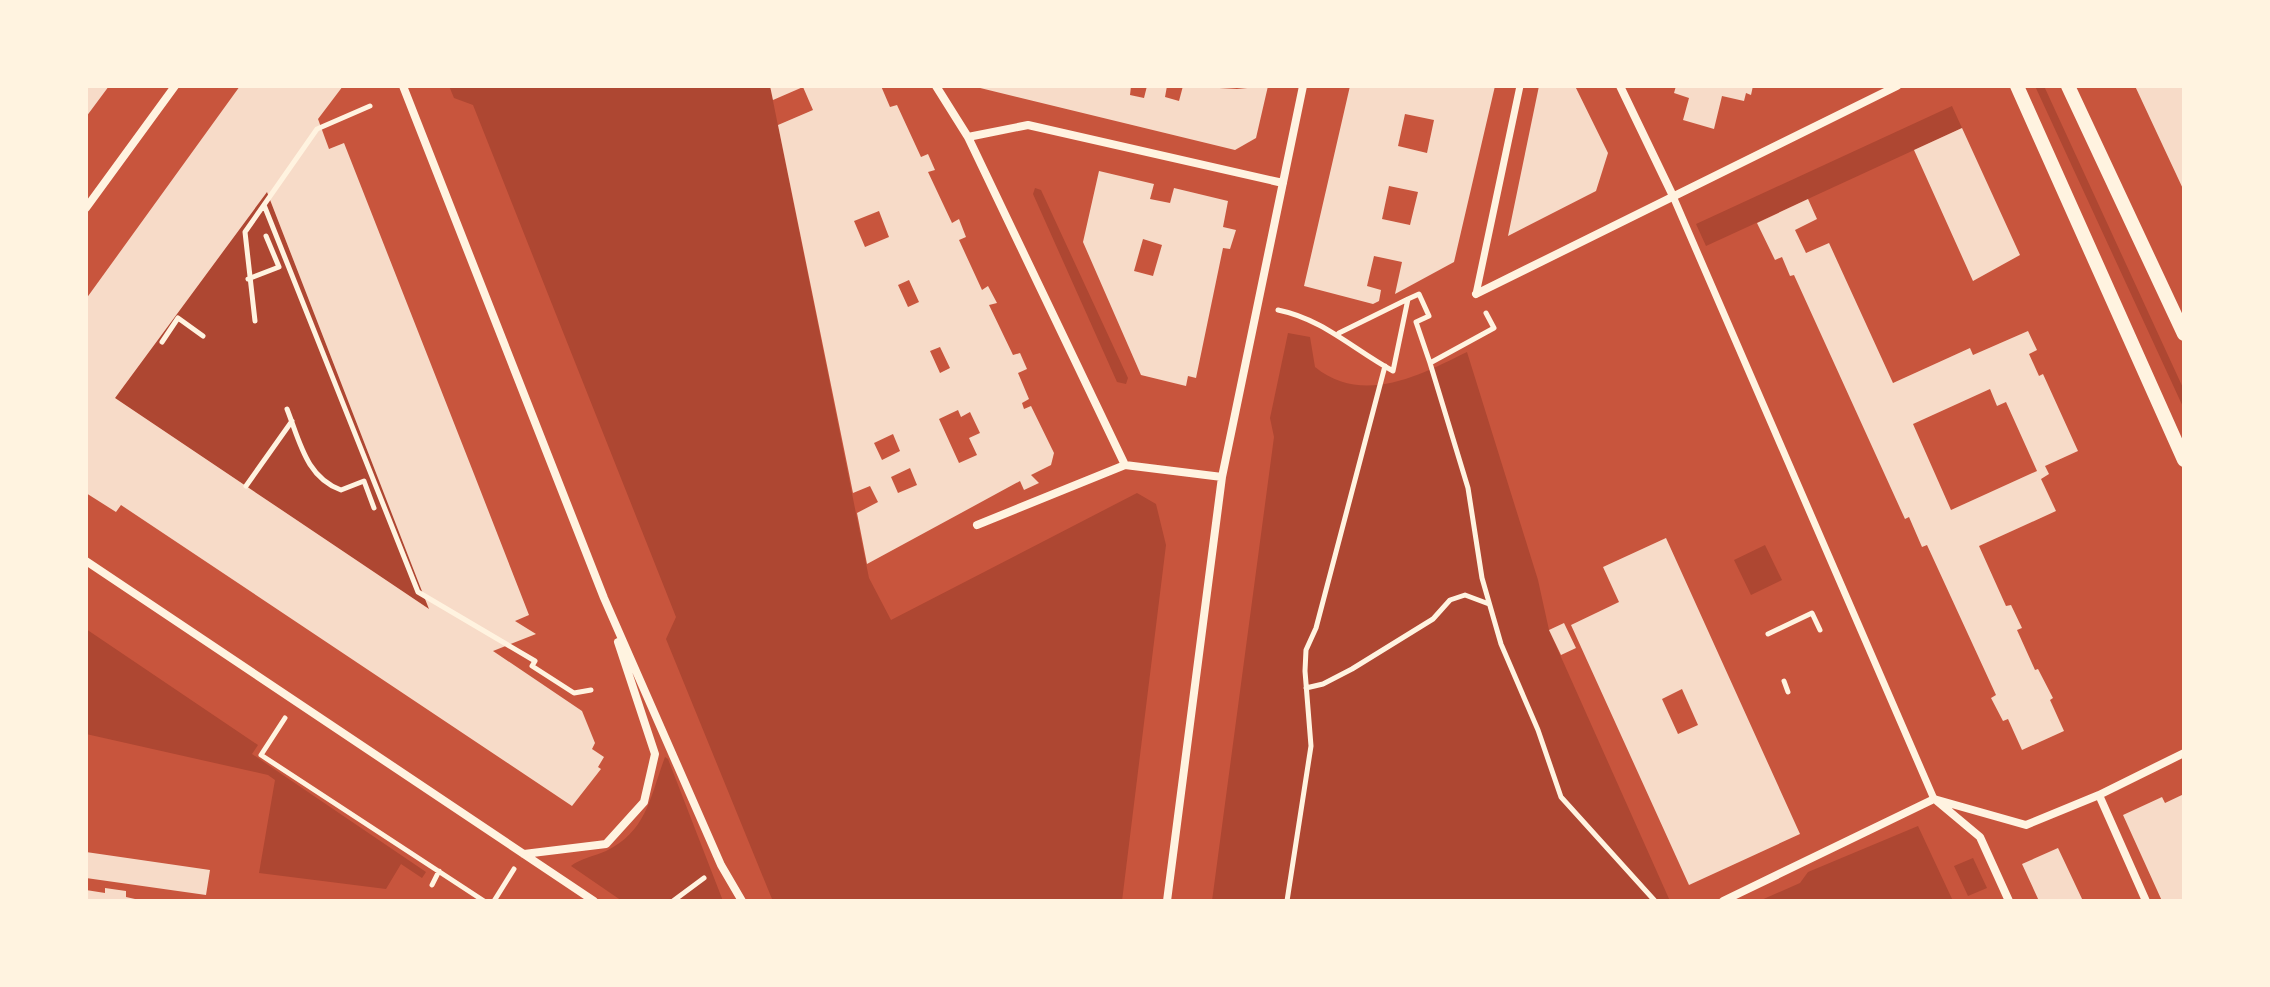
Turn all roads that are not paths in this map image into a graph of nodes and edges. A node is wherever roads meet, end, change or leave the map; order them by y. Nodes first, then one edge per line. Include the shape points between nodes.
1 (175, 86) edge
2 (403, 86) edge
3 (936, 86) edge
4 (1303, 86) edge
5 (1520, 86) edge
6 (1620, 86) edge
7 (1897, 86) edge
8 (2017, 86) edge
9 (2068, 86) edge
10 (968, 137) junction
11 (1283, 183) junction
12 (1672, 194) junction
13 (86, 208) edge
14 (1476, 294) joint
15 (2184, 334) edge
16 (2184, 460) edge
17 (1125, 465) junction
18 (1222, 477) junction
19 (977, 525) dead end
20 (86, 561) edge
21 (604, 598) junction
22 (2184, 753) edge
23 (2099, 795) junction
24 (1934, 799) junction
25 (523, 854) junction
26 (594, 901) edge
27 (742, 901) edge
28 (1167, 901) edge
29 (1723, 901) edge
30 (2009, 901) edge
31 (2146, 901) edge

1 - 13 street
2 - 21 street
3 - 10 street
4 - 11 street
5 - 14 street
6 - 12 street
7 - 12 street
8 - 16 street
9 - 15 street
10 - 11 street via 1028,125
10 - 17 street
11 - 18 street
12 - 14 street
12 - 24 street
17 - 18 street
17 - 19 street
18 - 28 street
20 - 25 street
21 - 25 street via 655,754 644,802 606,844
21 - 27 street via 721,865
22 - 23 street
23 - 24 street via 2026,825
23 - 31 street
24 - 29 street
24 - 30 street via 1980,837
25 - 26 street

